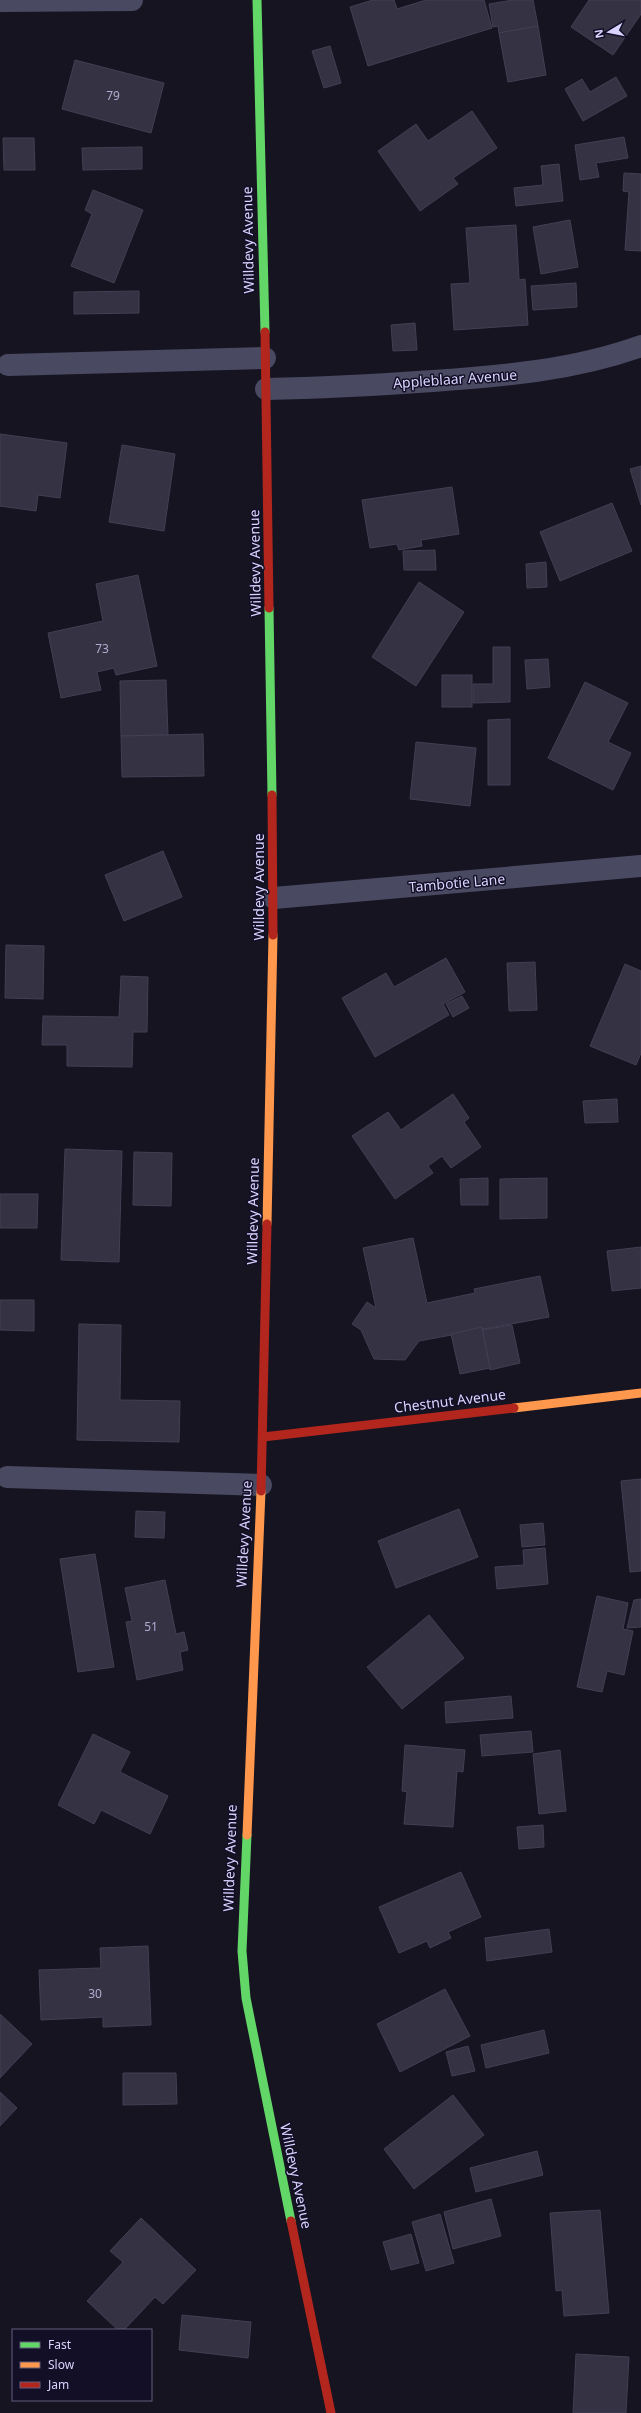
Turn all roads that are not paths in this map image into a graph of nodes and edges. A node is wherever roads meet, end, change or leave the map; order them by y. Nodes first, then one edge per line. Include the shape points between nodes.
1 (132, 0) edge
2 (257, 0) edge
3 (2, 2) dead end
4 (641, 346) edge
5 (265, 358) junction
6 (8, 365) dead end
7 (266, 388) junction
8 (641, 866) edge
9 (274, 898) junction
10 (641, 1393) edge
11 (263, 1437) junction
12 (7, 1477) dead end
13 (261, 1485) junction
14 (331, 2413) edge

1 - 3 street
2 - 5 street, Willdevy Avenue
4 - 7 street, Appleblaar Avenue via 565,367 510,376 332,388
5 - 6 street
5 - 7 street, Willdevy Avenue
7 - 9 street, Willdevy Avenue
8 - 9 street, Tambotie Lane
9 - 11 street, Willdevy Avenue
10 - 11 street, Chestnut Avenue
11 - 13 street, Willdevy Avenue
12 - 13 street
13 - 14 street, Willdevy Avenue via 242,1888 242,1951 246,1998 256,2053

